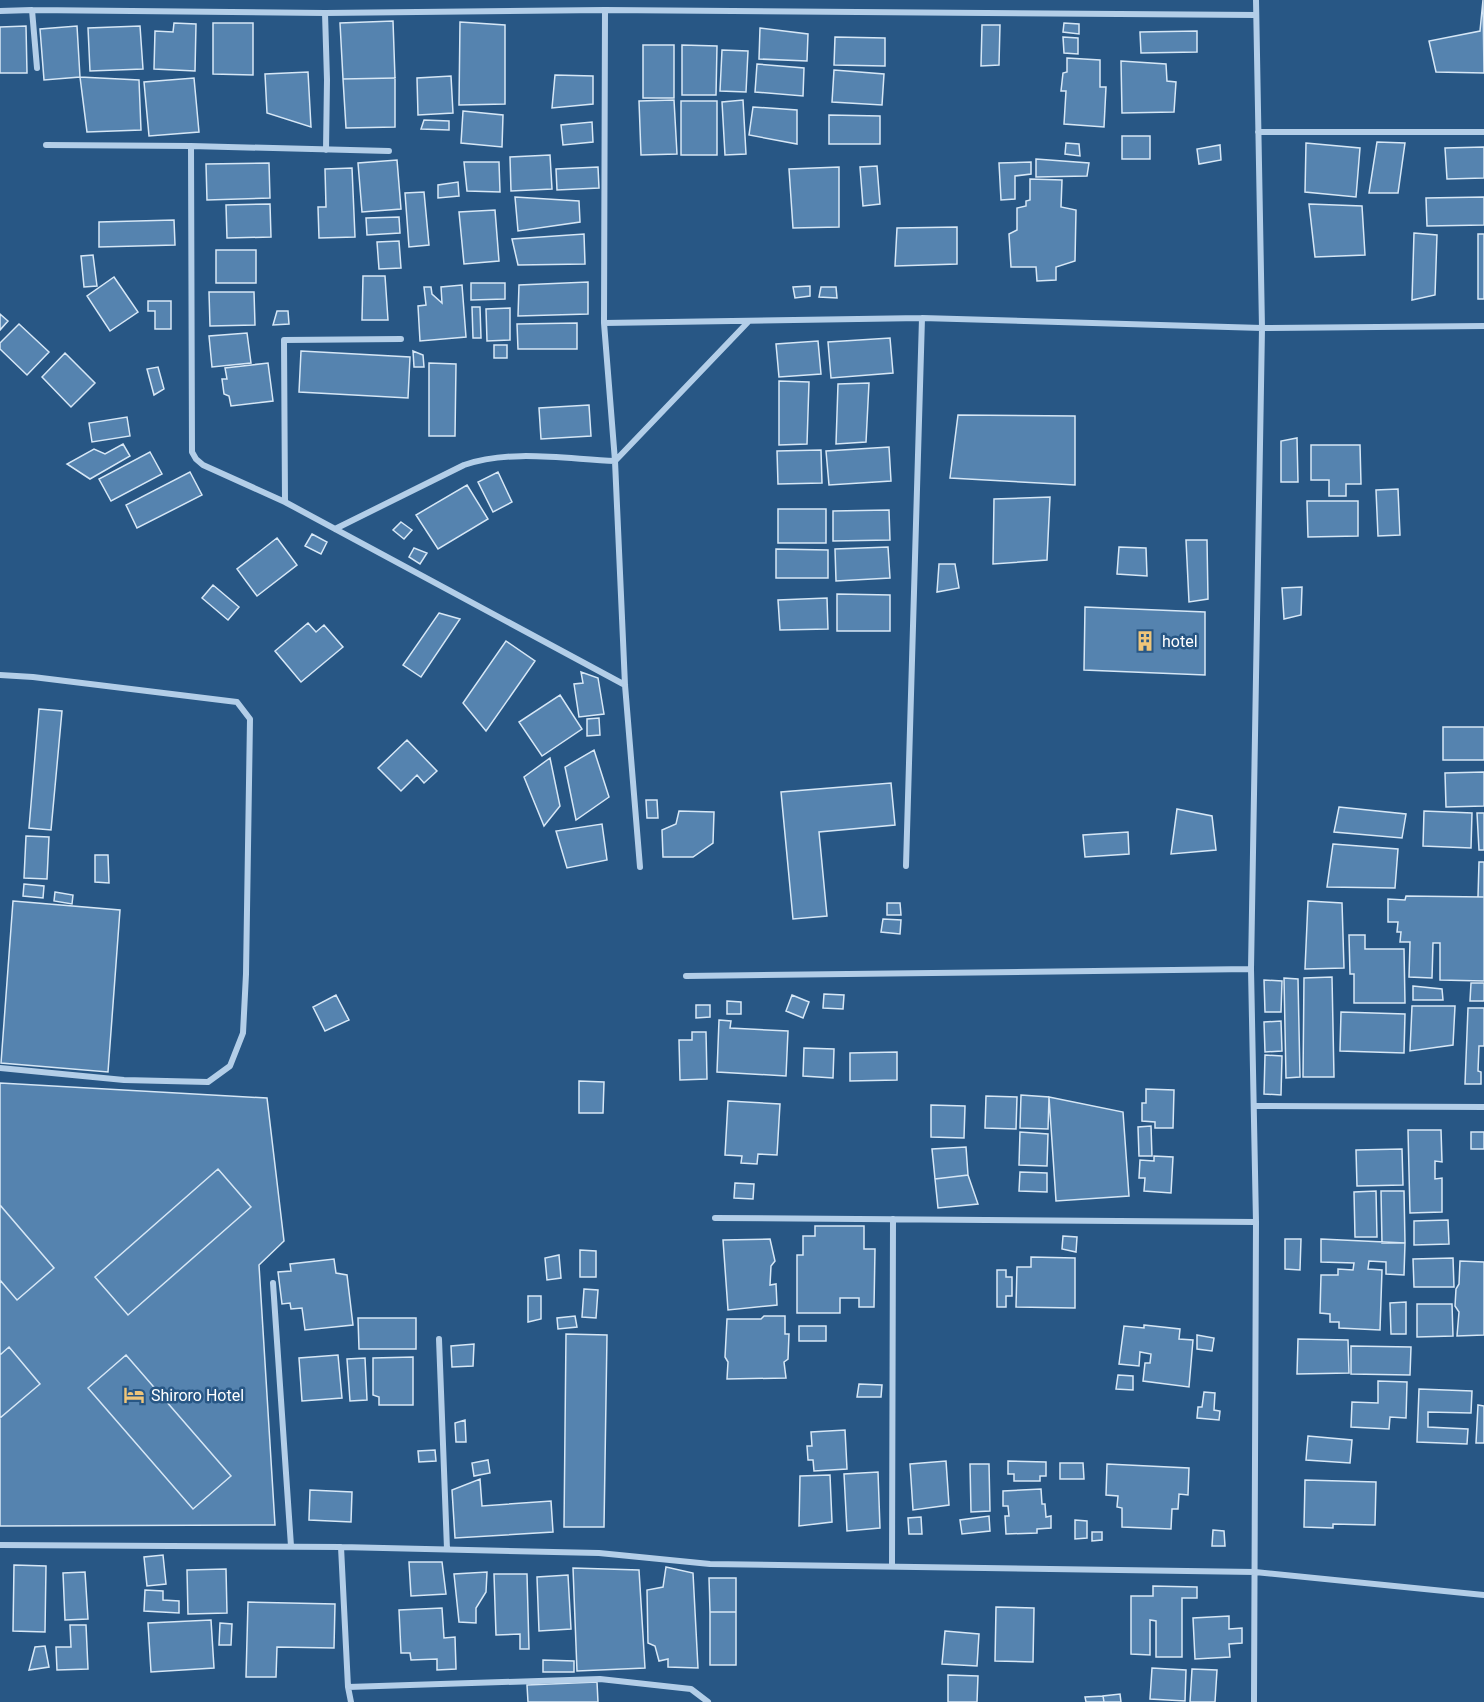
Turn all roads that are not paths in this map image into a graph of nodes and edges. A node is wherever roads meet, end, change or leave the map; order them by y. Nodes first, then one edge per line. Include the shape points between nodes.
1 (1256, 0) edge
2 (32, 10) junction
3 (605, 10) junction
4 (0, 11) edge
5 (325, 13) junction
6 (1256, 15) junction
7 (36, 68) dead end
8 (1258, 132) junction
9 (1484, 132) edge
10 (46, 145) dead end
11 (191, 146) junction
12 (326, 150) junction
13 (389, 151) dead end
14 (922, 318) junction
15 (749, 321) junction
16 (604, 323) junction
17 (1484, 326) edge
18 (1262, 328) junction
19 (401, 339) dead end
20 (615, 461) junction
21 (285, 502) junction
22 (335, 529) junction
23 (0, 675) edge
24 (625, 685) junction
25 (906, 866) dead end
26 (640, 867) dead end
27 (1251, 969) junction
28 (686, 976) dead end
29 (0, 1068) edge
30 (1255, 1106) junction
31 (1484, 1107) edge
32 (715, 1218) dead end
33 (892, 1219) junction
34 (1256, 1222) junction
35 (273, 1283) dead end
36 (439, 1339) dead end
37 (0, 1545) edge
38 (291, 1546) junction
39 (341, 1546) junction
40 (447, 1550) junction
41 (892, 1565) junction
42 (1256, 1572) junction
43 (1484, 1595) edge
44 (348, 1687) junction
45 (351, 1702) edge
46 (708, 1702) edge
47 (1254, 1702) edge

1 - 6 street
2 - 4 street
2 - 5 street
2 - 7 street
3 - 5 street
3 - 6 street
3 - 16 street
5 - 12 street
6 - 8 street
8 - 9 street
8 - 18 street
10 - 11 street
11 - 12 street
11 - 21 street via 192,452 203,465
12 - 13 street
14 - 15 street
14 - 18 street
14 - 25 street
15 - 16 street
15 - 20 street
16 - 20 street
17 - 18 street
18 - 27 street
19 - 21 street via 284,340
20 - 22 street via 507,456 483,459
20 - 24 street
21 - 22 street
22 - 24 street
23 - 29 street via 237,702 250,719 243,1033 230,1066 208,1082 124,1080
24 - 26 street
27 - 28 street
27 - 30 street
30 - 31 street
30 - 34 street
32 - 33 street
33 - 34 street
33 - 41 street
34 - 42 street
35 - 38 street
36 - 40 street
37 - 38 street
38 - 39 street
39 - 40 street
39 - 44 street
40 - 41 street via 599,1553 710,1564
41 - 42 street
42 - 43 street
42 - 47 street
44 - 45 street
44 - 46 street via 600,1679 691,1689

